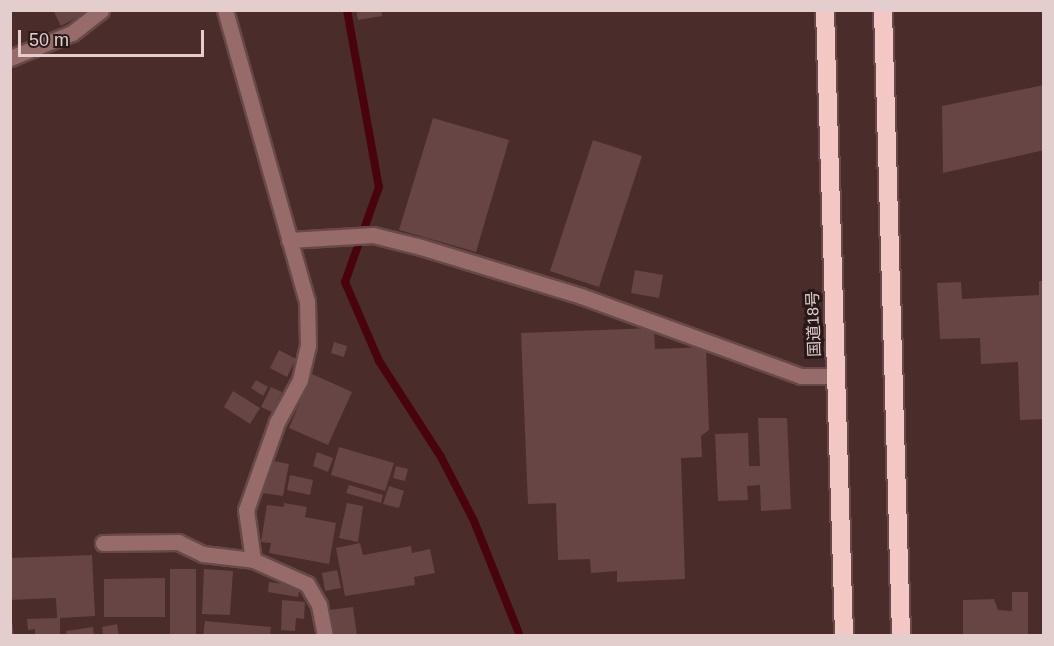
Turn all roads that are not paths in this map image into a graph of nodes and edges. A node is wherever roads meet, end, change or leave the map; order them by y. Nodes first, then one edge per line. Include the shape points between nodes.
1 (101, 10) edge
2 (225, 10) edge
3 (825, 10) edge
4 (883, 10) edge
5 (10, 58) edge
6 (289, 240) junction
7 (835, 376) junction
8 (103, 543) dead end
9 (253, 560) junction
10 (325, 636) edge
11 (844, 636) edge
12 (902, 636) edge

1 - 5 street via 72,33
2 - 6 street
3 - 7 highway, 国道18号
4 - 12 highway
6 - 7 street via 373,235 582,296 801,376
6 - 9 street via 307,301 308,345 300,380 277,422 246,510
7 - 11 highway, 国道18号
8 - 9 street via 178,542 203,554
9 - 10 street via 307,584 319,605

